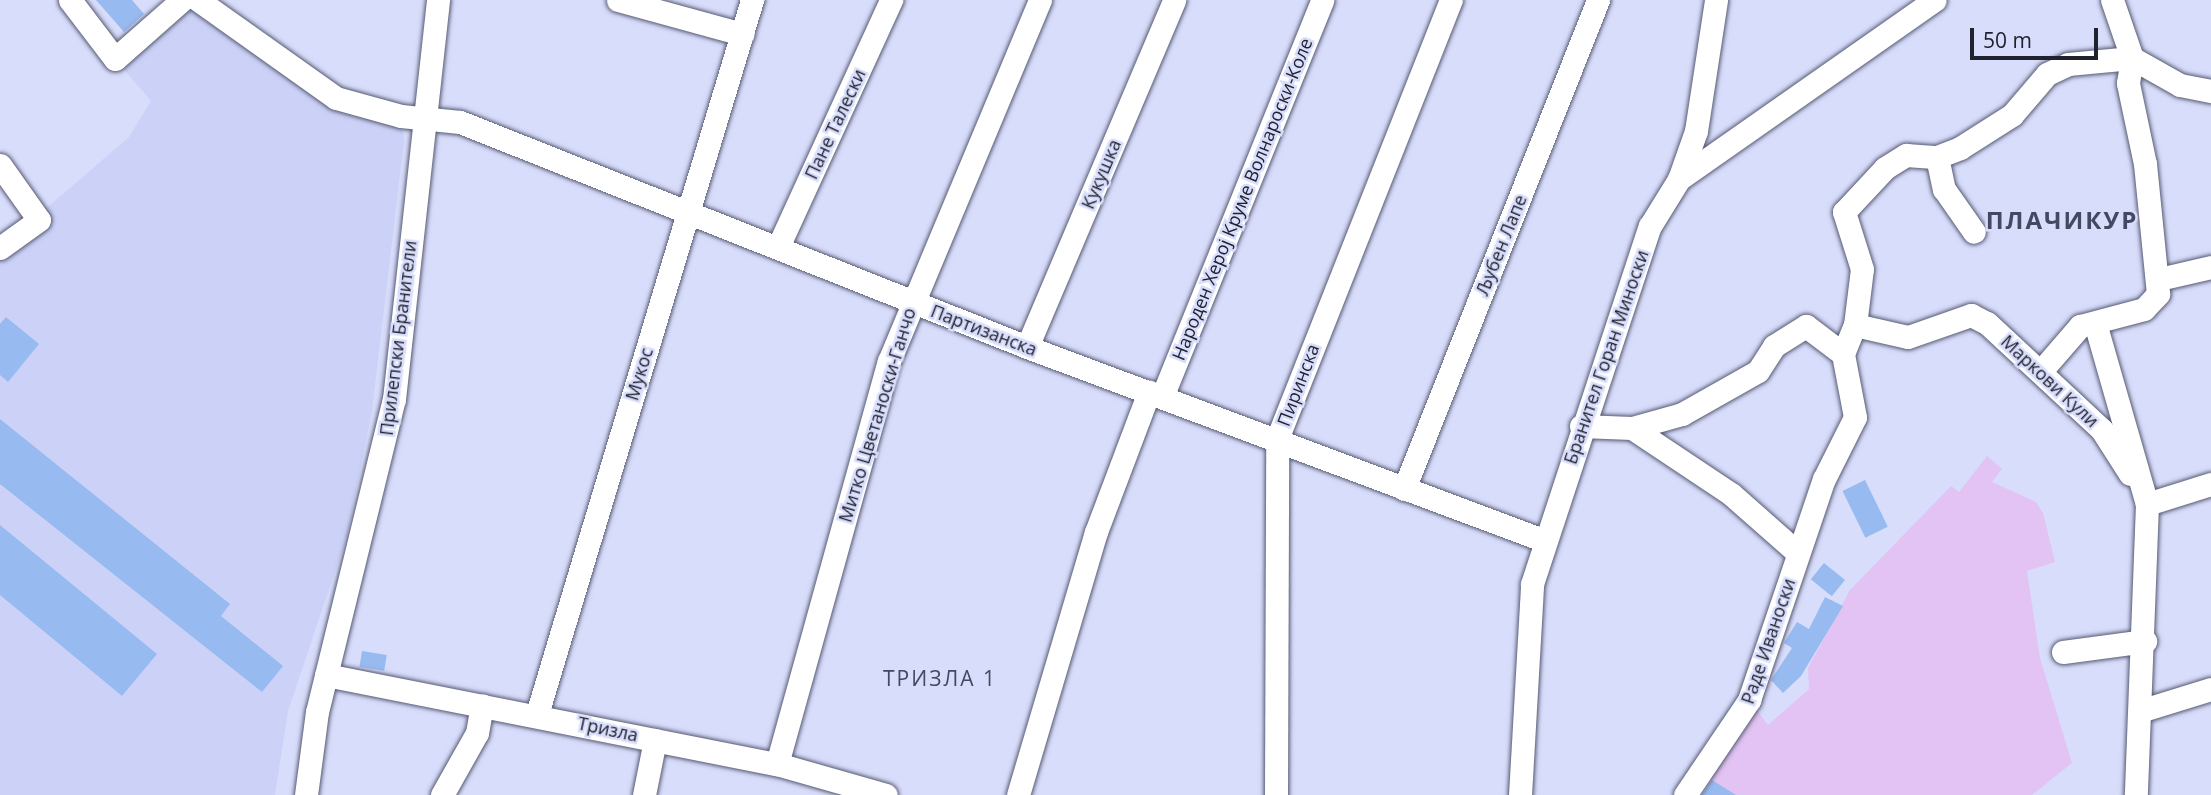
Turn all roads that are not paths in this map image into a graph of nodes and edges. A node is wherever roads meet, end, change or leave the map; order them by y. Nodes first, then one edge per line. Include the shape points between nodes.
1 (70, 0) edge
2 (182, 0) edge
3 (198, 0) edge
4 (438, 0) edge
5 (618, 0) edge
6 (752, 0) edge
7 (891, 0) edge
8 (1040, 0) edge
9 (1174, 0) edge
10 (1322, 0) edge
11 (1451, 0) edge
12 (1598, 0) edge
13 (1716, 0) edge
14 (1935, 0) edge
15 (2112, 0) edge
16 (743, 34) junction
17 (2132, 58) junction
18 (2211, 91) edge
19 (425, 120) junction
20 (1937, 157) junction
21 (0, 165) edge
22 (1679, 179) junction
23 (687, 213) junction
24 (1974, 232) dead end
25 (778, 247) junction
26 (0, 248) edge
27 (2211, 267) edge
28 (2159, 279) junction
29 (911, 302) junction
30 (2095, 323) junction
31 (1856, 325) junction
32 (1027, 347) junction
33 (1843, 354) junction
34 (2041, 371) junction
35 (1155, 395) junction
36 (1581, 426) junction
37 (1632, 428) junction
38 (1277, 439) junction
39 (2211, 484) edge
40 (1404, 489) junction
41 (2147, 504) junction
42 (1544, 540) junction
43 (1798, 553) junction
44 (2145, 641) junction
45 (2063, 652) dead end
46 (326, 675) junction
47 (2211, 689) edge
48 (482, 705) junction
49 (2143, 710) junction
50 (537, 714) junction
51 (655, 740) junction
52 (777, 764) junction
53 (306, 795) edge
54 (442, 795) edge
55 (644, 795) edge
56 (886, 795) edge
57 (1018, 795) edge
58 (1276, 795) edge
59 (1520, 795) edge
60 (1685, 795) edge
61 (2136, 795) edge

1 - 2 street via 115,59
3 - 19 street, Партизанска via 336,98
4 - 19 street, Прилепски Бранители
5 - 16 street
6 - 16 street, Мукос
7 - 25 street, Пане Талески
8 - 29 street, Митко Цветаноски-Ганчо
9 - 32 street, Кукушка
10 - 35 street, Народен Херој Круме Волнароски-Коле
11 - 38 street, Пиринска
12 - 40 street, Љубен Лапе
13 - 22 street, Бранител Горан Миноски via 1696,131
14 - 22 street, Бранител Горан Миноски
15 - 17 street
16 - 23 street, Мукос
17 - 18 street via 2180,85
17 - 20 street via 2094,58 2047,74 2012,116
17 - 28 street via 2127,83 2145,164 2148,244
19 - 23 street, Партизанска via 460,122
19 - 46 street, Прилепски Бранители via 394,399
20 - 24 street via 1944,189
20 - 31 street via 1906,155 1885,168 1844,212 1862,269
21 - 26 street via 39,220
22 - 36 street, Бранител Горан Миноски via 1650,226
23 - 25 street, Партизанска
23 - 50 street, Мукос
25 - 29 street, Партизанска
27 - 28 street
28 - 30 street via 2158,294 2144,309
29 - 32 street, Партизанска
29 - 52 street, Митко Цветаноски-Ганчо
30 - 34 street via 2067,334
30 - 41 street
31 - 33 street
31 - 34 street, Маркови Кули via 1908,337 1971,315
32 - 35 street, Партизанска
33 - 37 street via 1806,326 1774,346 1758,371 1724,394
33 - 43 street, Раде Иваноски via 1855,418 1824,479
34 - 41 street, Маркови Кули via 2102,430
35 - 38 street, Партизанска
35 - 57 street, Народен Херој Круме Волнароски-Коле via 1096,532
36 - 37 street
36 - 42 street, Бранител Горан Миноски
37 - 43 street via 1731,494
38 - 40 street, Партизанска
38 - 58 street, Пиринска
39 - 41 street
40 - 42 street, Партизанска
41 - 44 street
42 - 59 street, Бранител Горан Миноски via 1525,620
43 - 60 street, Раде Иваноски via 1749,700
44 - 45 street
44 - 49 street
46 - 48 street, Тризла
46 - 53 street, Прилепски Бранители
47 - 49 street
48 - 50 street, Тризла
48 - 54 street via 477,733
49 - 61 street
50 - 51 street, Тризла
51 - 52 street, Тризла
51 - 55 street
52 - 56 street, Тризла

